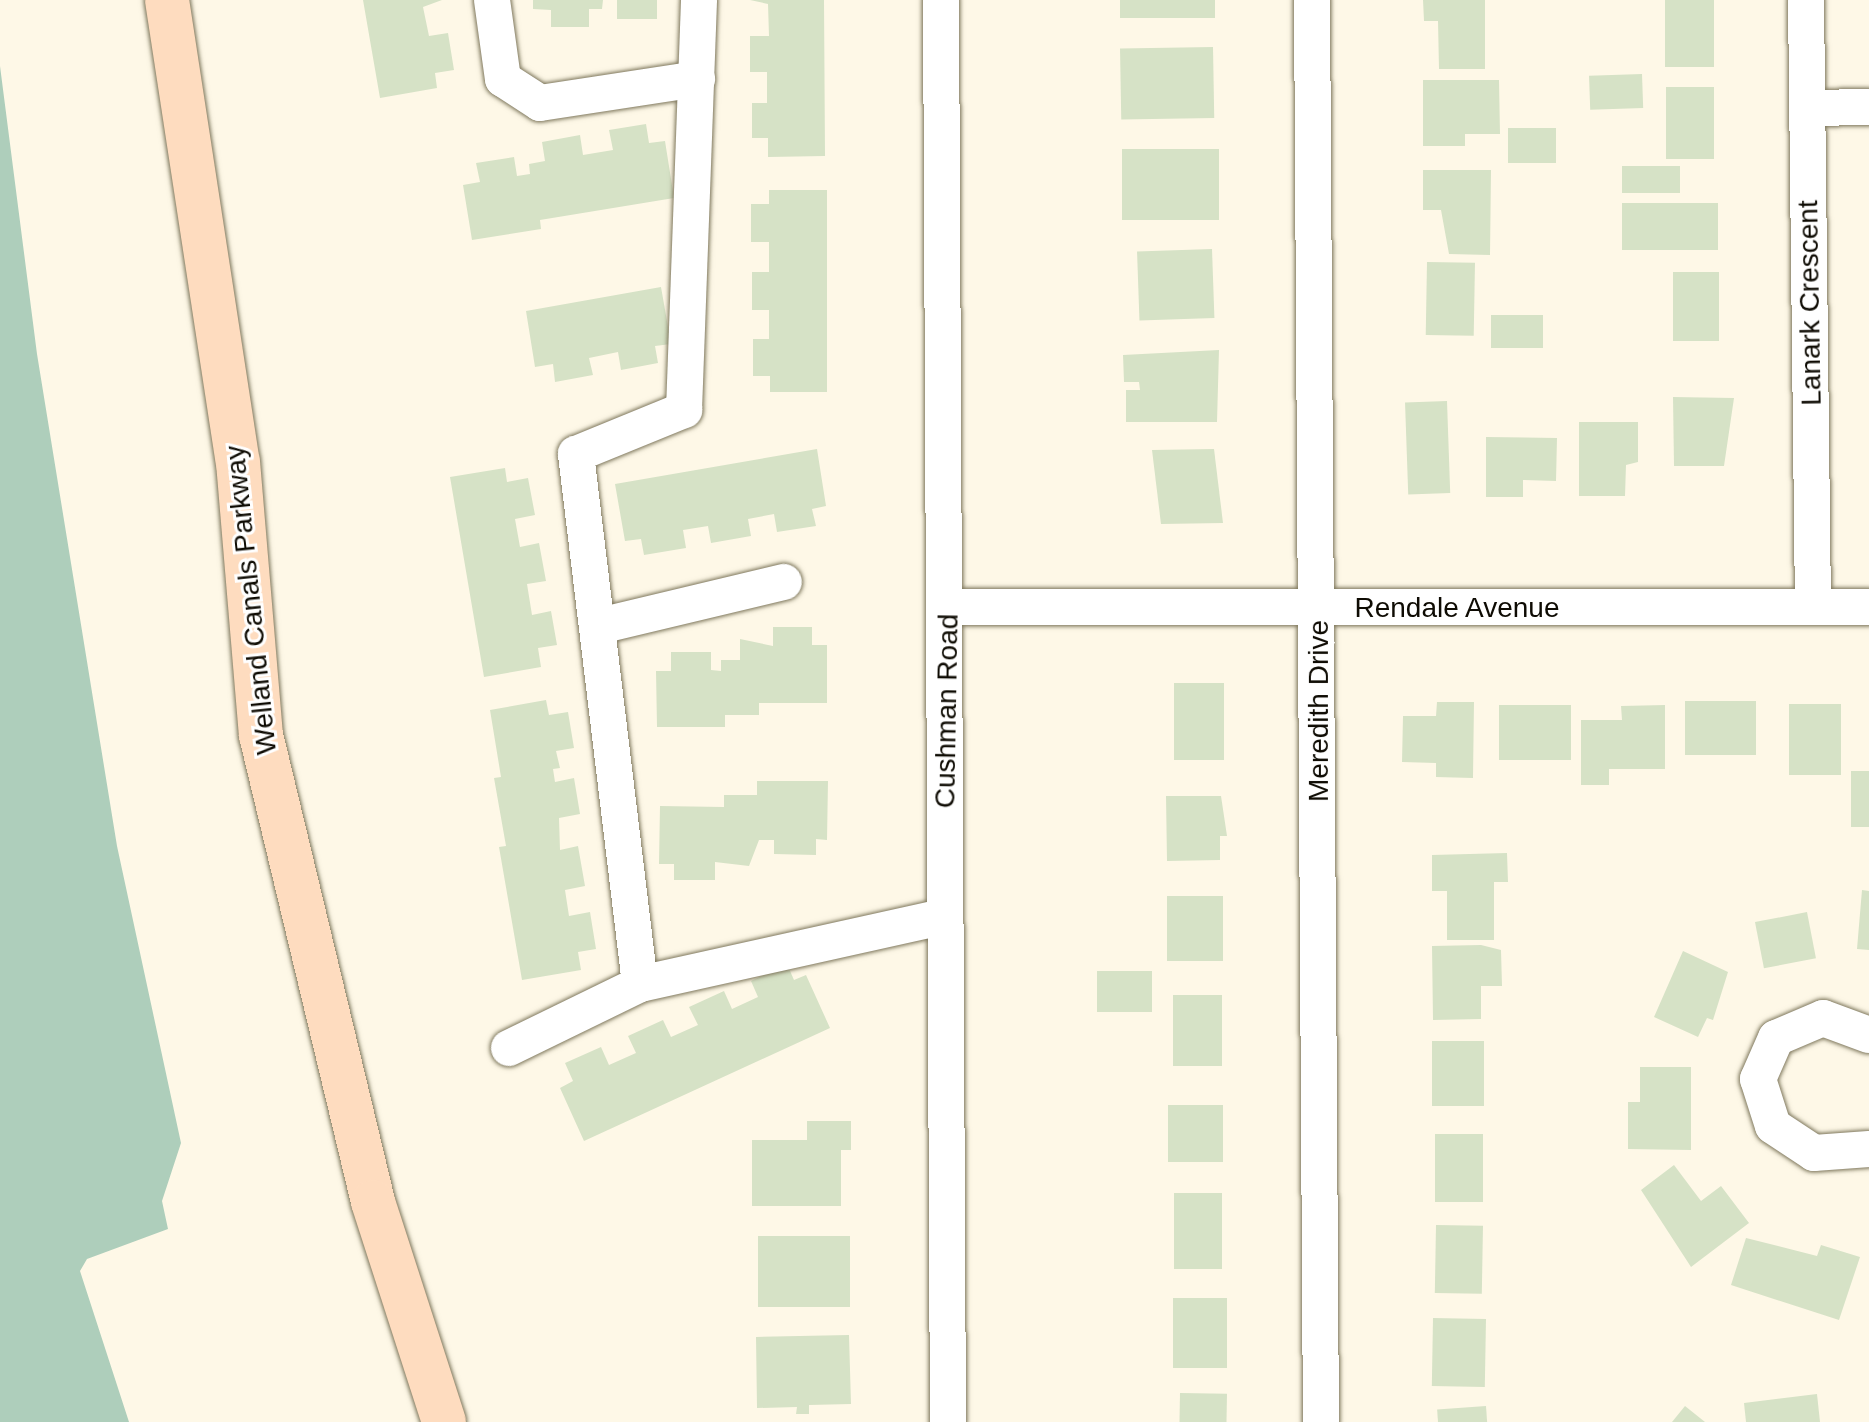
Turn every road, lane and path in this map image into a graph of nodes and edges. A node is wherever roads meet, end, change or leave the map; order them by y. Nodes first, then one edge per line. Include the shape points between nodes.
1 (167, 0) edge
2 (492, 0) edge
3 (699, 0) edge
4 (941, 0) edge
5 (1312, 0) edge
6 (1806, 0) edge
7 (697, 79) junction
8 (1869, 107) edge
9 (1808, 108) junction
10 (784, 582) dead end
11 (949, 607) junction
12 (1813, 607) junction
13 (1869, 607) edge
14 (1319, 608) junction
15 (599, 626) junction
16 (943, 917) junction
17 (640, 984) junction
18 (1869, 1035) edge
19 (509, 1048) dead end
20 (1869, 1149) edge
21 (444, 1422) edge
22 (948, 1422) edge
23 (1321, 1422) edge

1 - 21 main road, Welland Canals Parkway via 238,462 261,735 373,1202
2 - 7 street via 503,79 540,103
3 - 7 street
4 - 11 street, Cushman Road
5 - 14 street, Meredith Drive
6 - 9 street, Lanark Crescent
7 - 15 street via 684,410 576,454
8 - 9 street
9 - 12 street, Lanark Crescent
10 - 15 street
11 - 14 street, Rendale Avenue
11 - 16 street, Cushman Road
12 - 13 street, Rendale Avenue
12 - 14 street, Rendale Avenue
14 - 23 street, Meredith Drive
15 - 17 street
16 - 17 street
16 - 22 street, Cushman Road
17 - 19 street
18 - 20 street via 1823,1018 1776,1038 1758,1079 1773,1126 1814,1153

